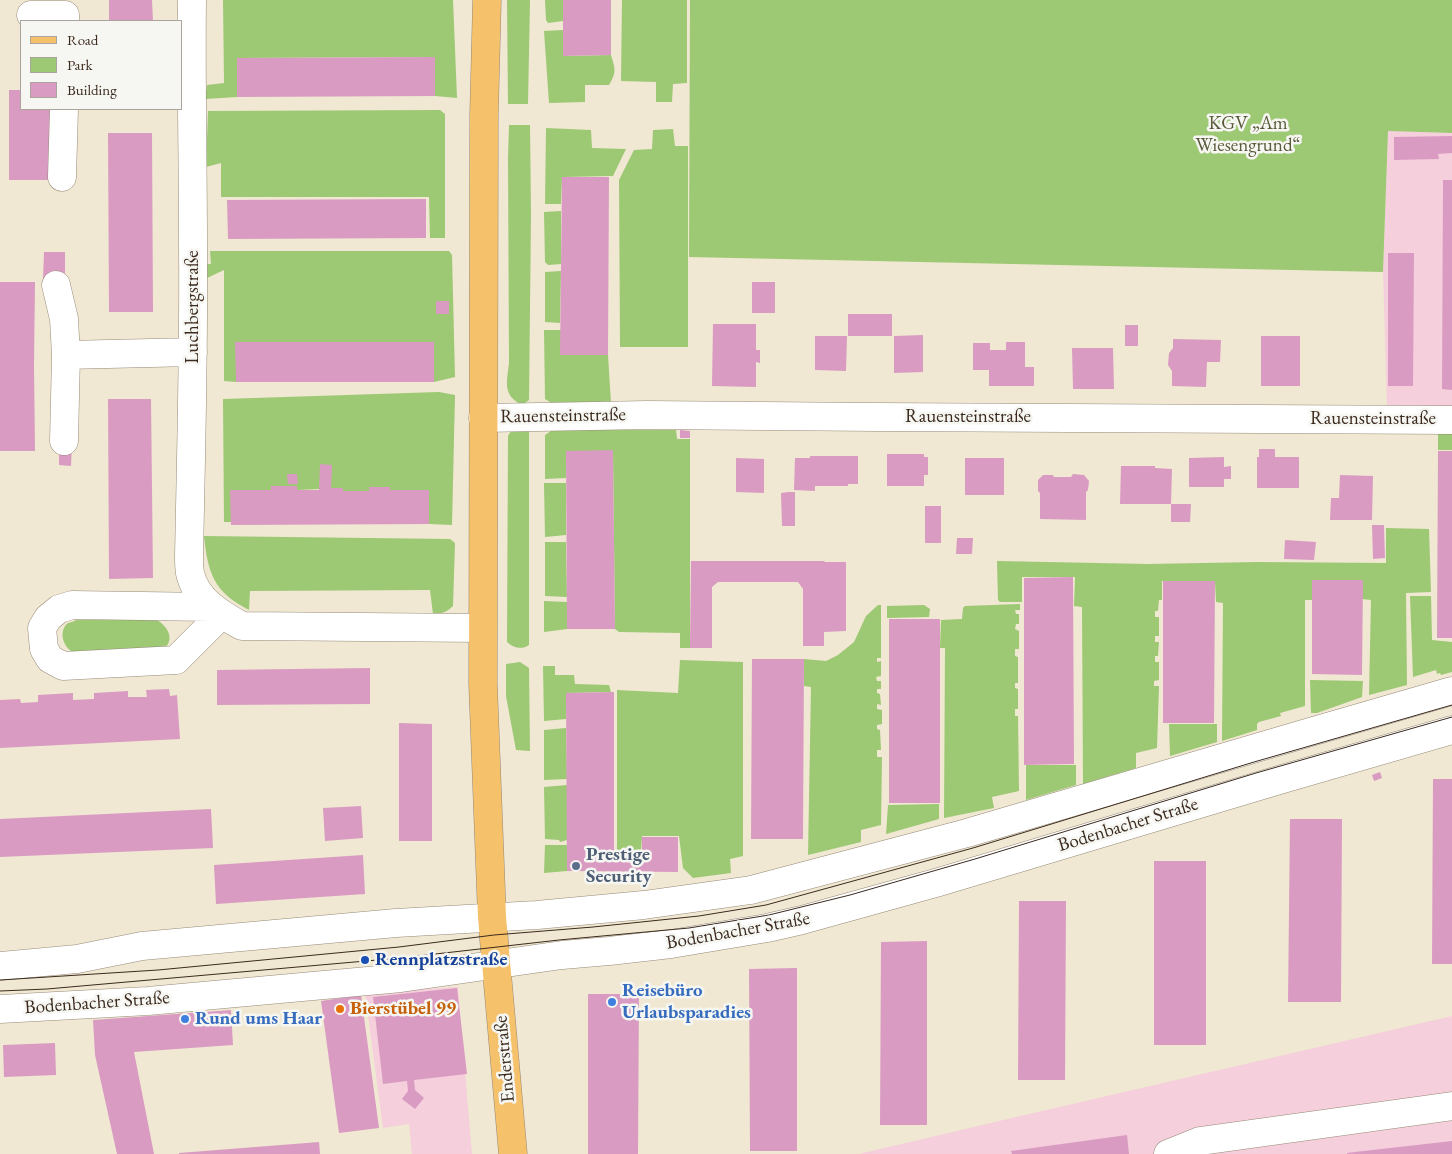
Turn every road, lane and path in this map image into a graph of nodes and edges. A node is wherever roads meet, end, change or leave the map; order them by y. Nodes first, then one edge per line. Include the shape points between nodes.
1 (192, 0) edge
2 (487, 0) edge
3 (31, 15) dead end
4 (65, 20) edge
5 (186, 81) edge
6 (64, 110) edge
7 (62, 177) dead end
8 (56, 285) dead end
9 (193, 352) junction
10 (66, 355) junction
11 (483, 418) junction
12 (1452, 420) edge
13 (64, 441) dead end
14 (216, 611) junction
15 (482, 628) junction
16 (1452, 692) edge
17 (1452, 730) edge
18 (492, 917) junction
19 (496, 965) junction
20 (0, 966) edge
21 (0, 1009) edge
22 (1452, 1106) edge
23 (514, 1154) edge
24 (1168, 1154) edge

1 - 5 street, Luchbergstraße
2 - 11 main road
3 - 4 street via 65,15
5 - 9 street, Luchbergstraße via 193,247
6 - 7 street
8 - 10 street via 64,319
9 - 10 street
9 - 14 street, Luchbergstraße via 190,574 197,591
10 - 13 street
11 - 12 street, Rauensteinstraße via 648,415
11 - 15 main road
14 - 14 street, Luchbergstraße via 72,605 59,609 48,618 42,628 44,649 50,659 63,666 176,660
14 - 15 street, Luchbergstraße via 242,626
15 - 18 main road
16 - 18 street, Bodenbacher Straße via 992,826 751,890 644,904
17 - 19 street, Bodenbacher Straße via 802,920 671,944
18 - 19 main road
18 - 20 street, Bodenbacher Straße via 142,946 77,959
19 - 21 street, Bodenbacher Straße via 395,979 148,1001
19 - 23 main road, Enderstraße
22 - 24 street via 1200,1141

